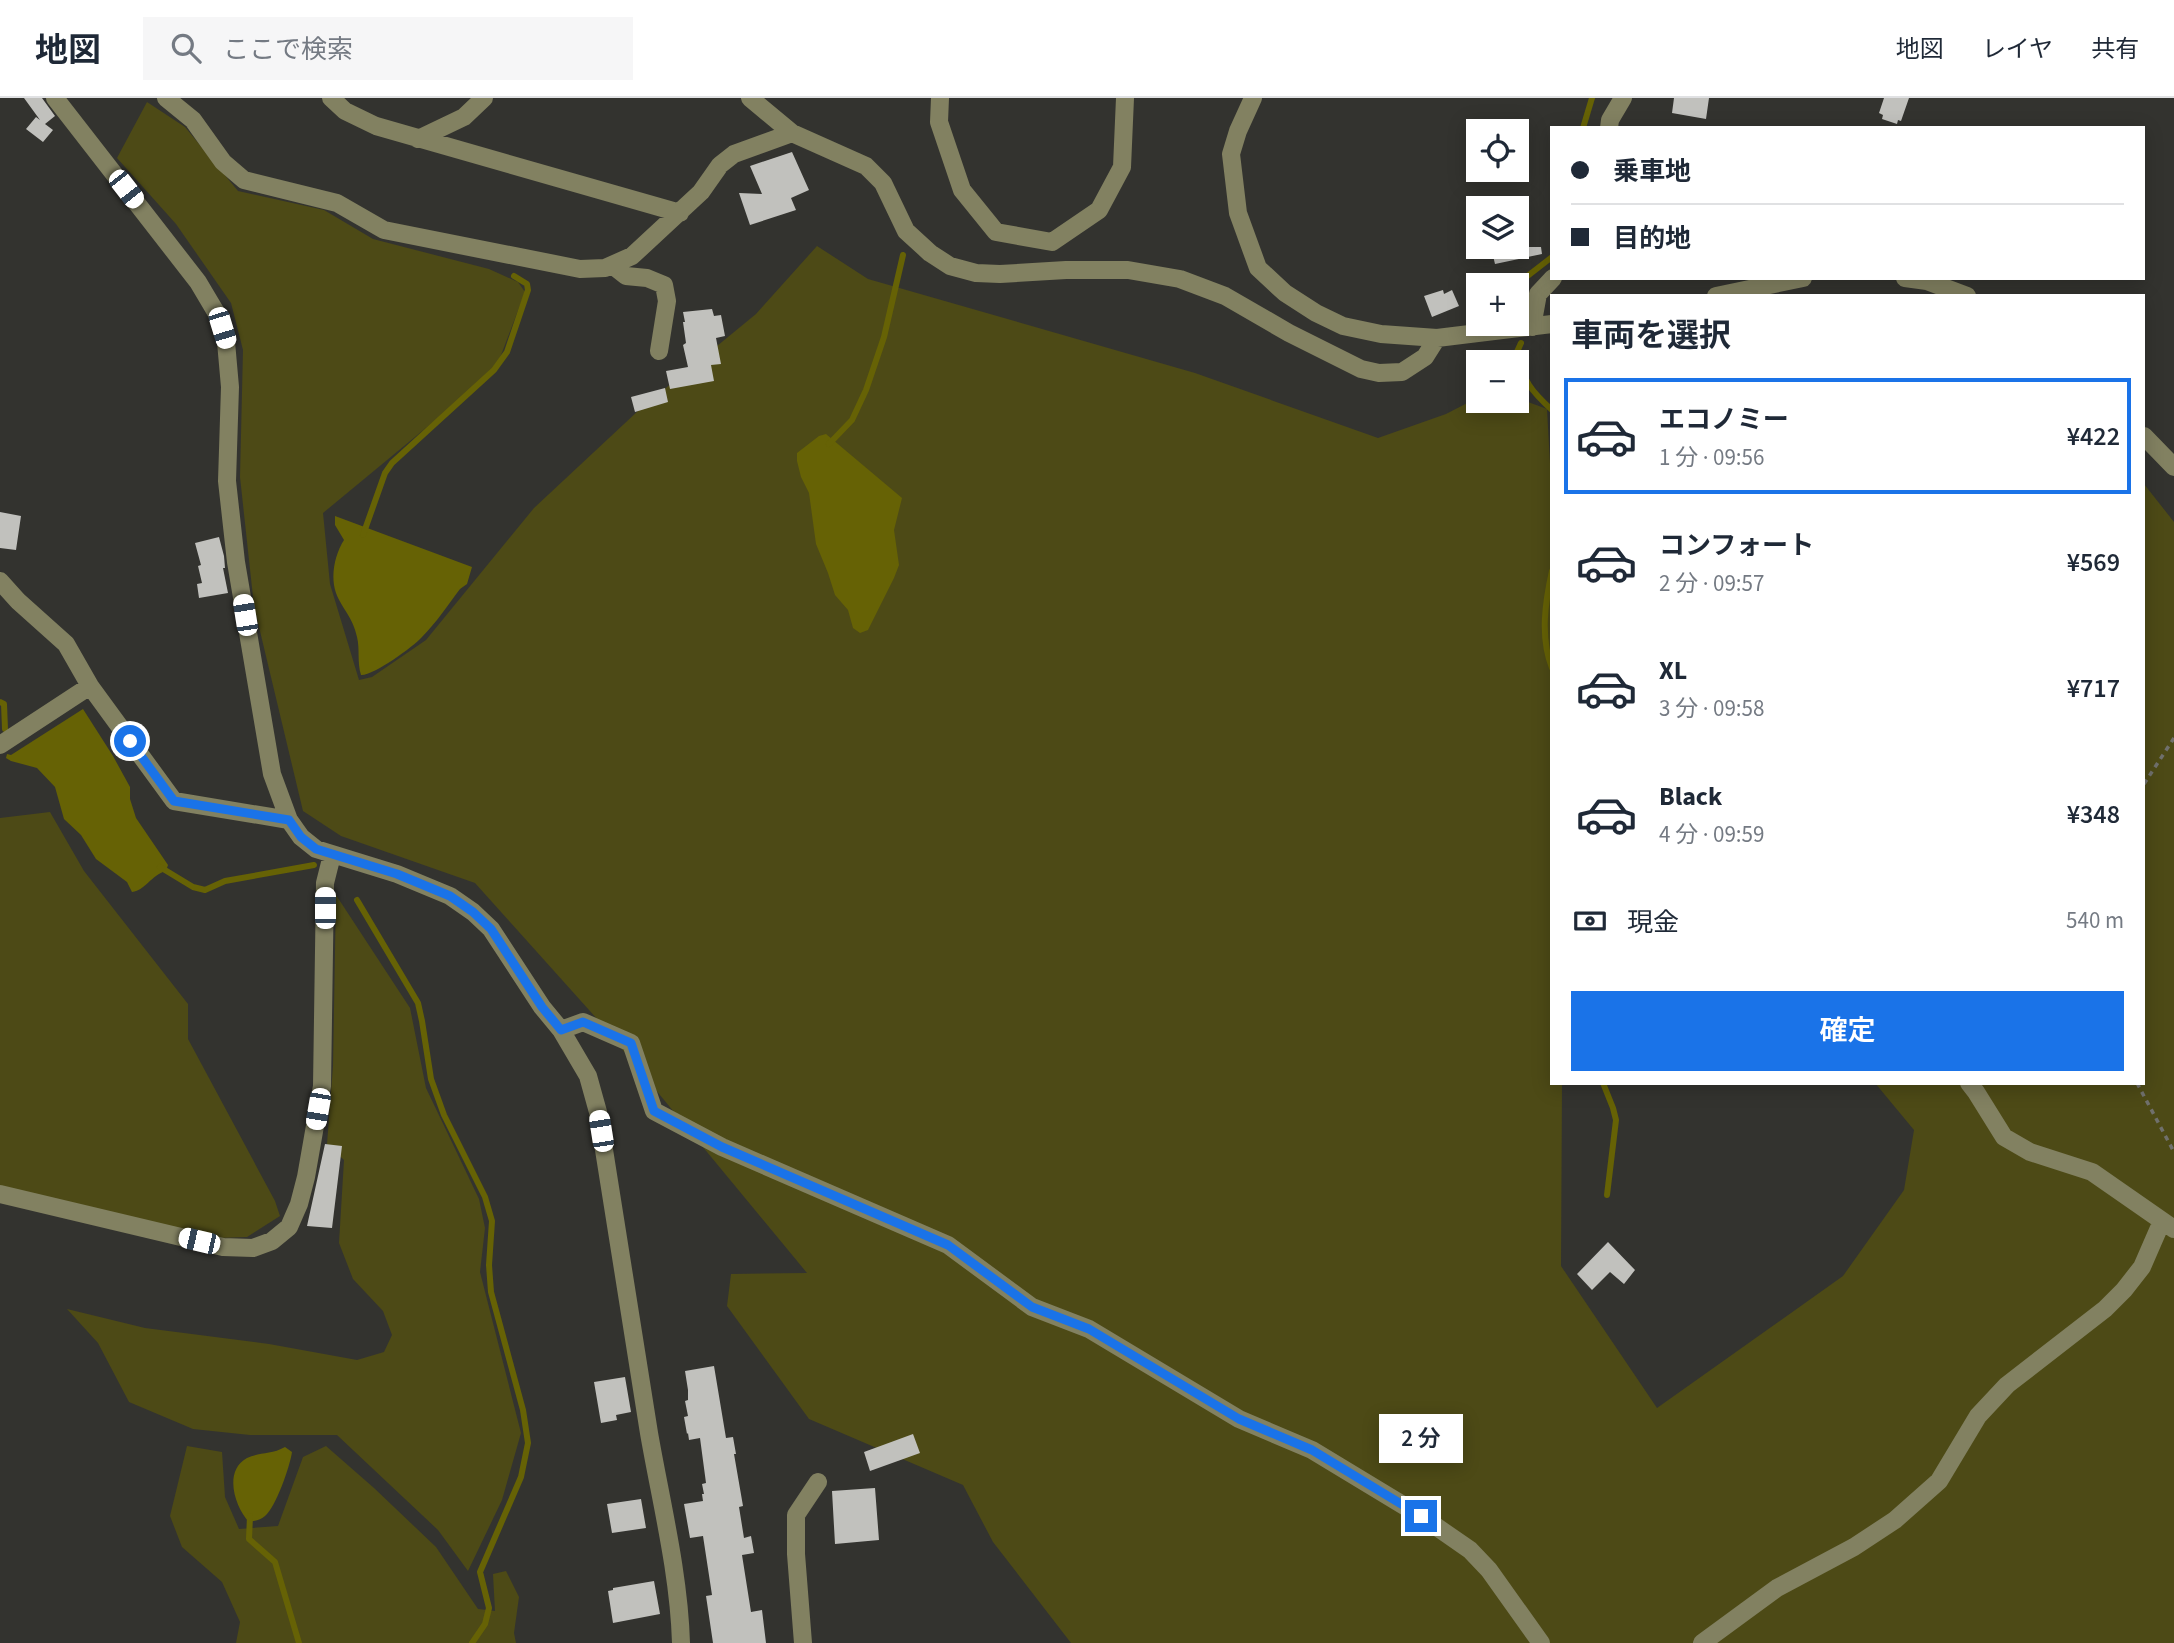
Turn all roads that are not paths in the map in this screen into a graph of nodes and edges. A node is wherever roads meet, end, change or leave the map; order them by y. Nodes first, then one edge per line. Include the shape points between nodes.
1 (55, 98) edge
2 (166, 98) edge
3 (331, 98) edge
4 (484, 98) edge
5 (750, 98) edge
6 (940, 98) edge
7 (1125, 98) edge
8 (1253, 98) edge
9 (1623, 98) edge
10 (1609, 126) edge
11 (792, 134) junction
12 (418, 139) junction
13 (680, 213) junction
14 (612, 265) junction
15 (1551, 280) edge
16 (1793, 280) edge
17 (1920, 280) edge
18 (1726, 294) edge
19 (1962, 294) edge
20 (1550, 324) edge
21 (1532, 327) junction
22 (1437, 338) junction
23 (659, 351) dead end
24 (2145, 437) edge
25 (2174, 467) edge
26 (0, 581) edge
27 (90, 687) junction
28 (0, 745) edge
29 (289, 820) junction
30 (332, 855) junction
31 (561, 1030) junction
32 (1971, 1085) edge
33 (0, 1194) edge
34 (2168, 1225) edge
35 (818, 1482) dead end
36 (681, 1643) edge
37 (803, 1643) edge
38 (1541, 1643) edge
39 (1702, 1643) edge

1 - 29 street via 198,282 217,314 226,342 230,387 227,481 236,562 272,774
2 - 14 street via 193,120 223,162 244,180 337,203 384,230 580,269
3 - 12 street via 345,111 376,126
4 - 12 street via 464,117
5 - 11 street
6 - 7 street via 939,122 962,190 996,232 1052,242 1099,210 1122,167
8 - 22 street via 1231,154 1238,214 1258,268 1285,293 1343,326
9 - 10 street
11 - 13 street via 734,154
11 - 22 street via 866,166 883,183 906,231 950,266 1000,274 1128,270 1180,279 1225,296 1289,333 1378,373 1402,372 1425,357
12 - 13 street
13 - 14 street via 632,256
14 - 23 street via 626,276 664,285 667,301
15 - 21 street via 1538,294
16 - 18 street
17 - 19 street
20 - 21 street
21 - 22 street
24 - 25 street
26 - 27 street via 66,644
27 - 28 street
27 - 29 street via 174,801
29 - 30 street via 301,837
30 - 31 street via 397,874 450,896 473,912 491,929
30 - 33 street via 325,883 322,1086 306,1177 289,1227 272,1241 253,1248 223,1247
31 - 36 street via 588,1076 598,1112
31 - 38 street via 583,1022 631,1043 654,1111 722,1147 948,1245 1032,1307 1089,1329 1239,1419 1312,1450 1421,1516 1470,1550 1489,1570
32 - 34 street via 2004,1136 2030,1152 2092,1172
34 - 39 street via 2124,1290 2007,1385 1978,1416 1939,1481 1895,1520 1777,1588
35 - 37 street via 796,1514

